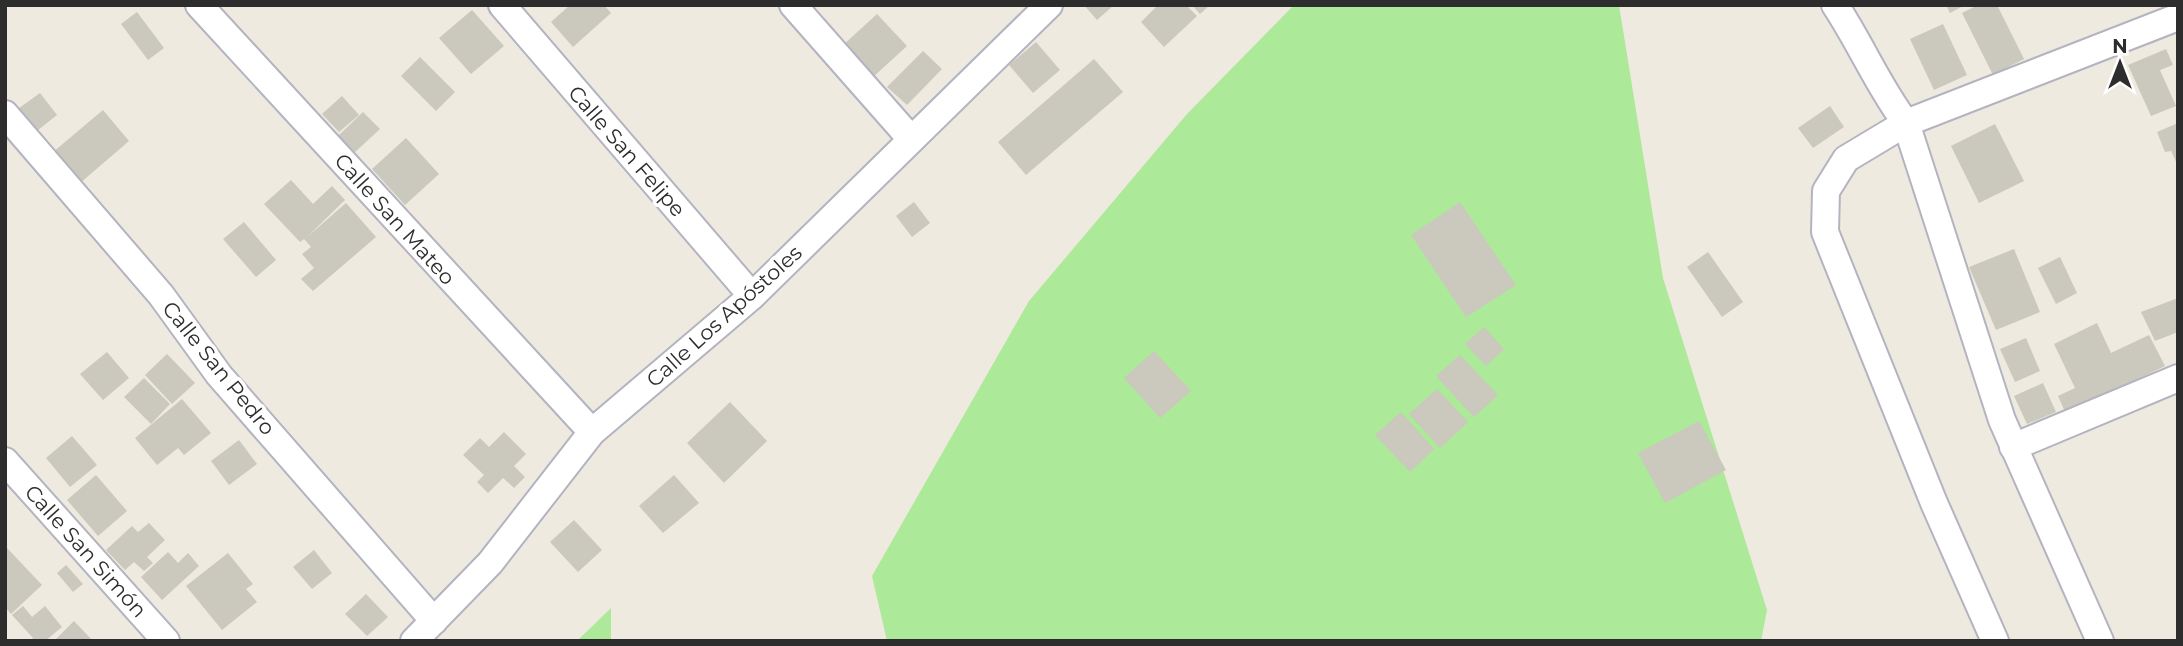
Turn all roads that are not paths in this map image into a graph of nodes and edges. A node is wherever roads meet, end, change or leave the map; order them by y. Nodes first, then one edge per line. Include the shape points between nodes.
1 (200, 5) edge
2 (502, 5) edge
3 (793, 5) edge
4 (1049, 5) edge
5 (1835, 5) edge
6 (2178, 17) edge
7 (5, 114) edge
8 (1906, 123) junction
9 (911, 139) junction
10 (752, 296) junction
11 (2178, 378) edge
12 (592, 432) junction
13 (2013, 447) junction
14 (5, 461) edge
15 (433, 621) junction
16 (166, 641) edge
17 (414, 641) edge
18 (1995, 641) edge
19 (2101, 641) edge

1 - 12 street, Calle San Mateo
2 - 10 street, Calle San Felipe
3 - 9 street
4 - 9 street, Calle Los Apóstoles
5 - 8 street via 1886,97
6 - 8 street
7 - 15 street, Calle San Pedro via 161,295 219,374
8 - 13 street
8 - 18 street via 1846,159 1826,191 1825,232
9 - 10 street, Calle Los Apóstoles
10 - 12 street, Calle Los Apóstoles
11 - 13 street
12 - 15 street, Calle Los Apóstoles via 490,563
13 - 19 street
14 - 16 street, Calle San Simón
15 - 17 street, Calle Los Apóstoles

